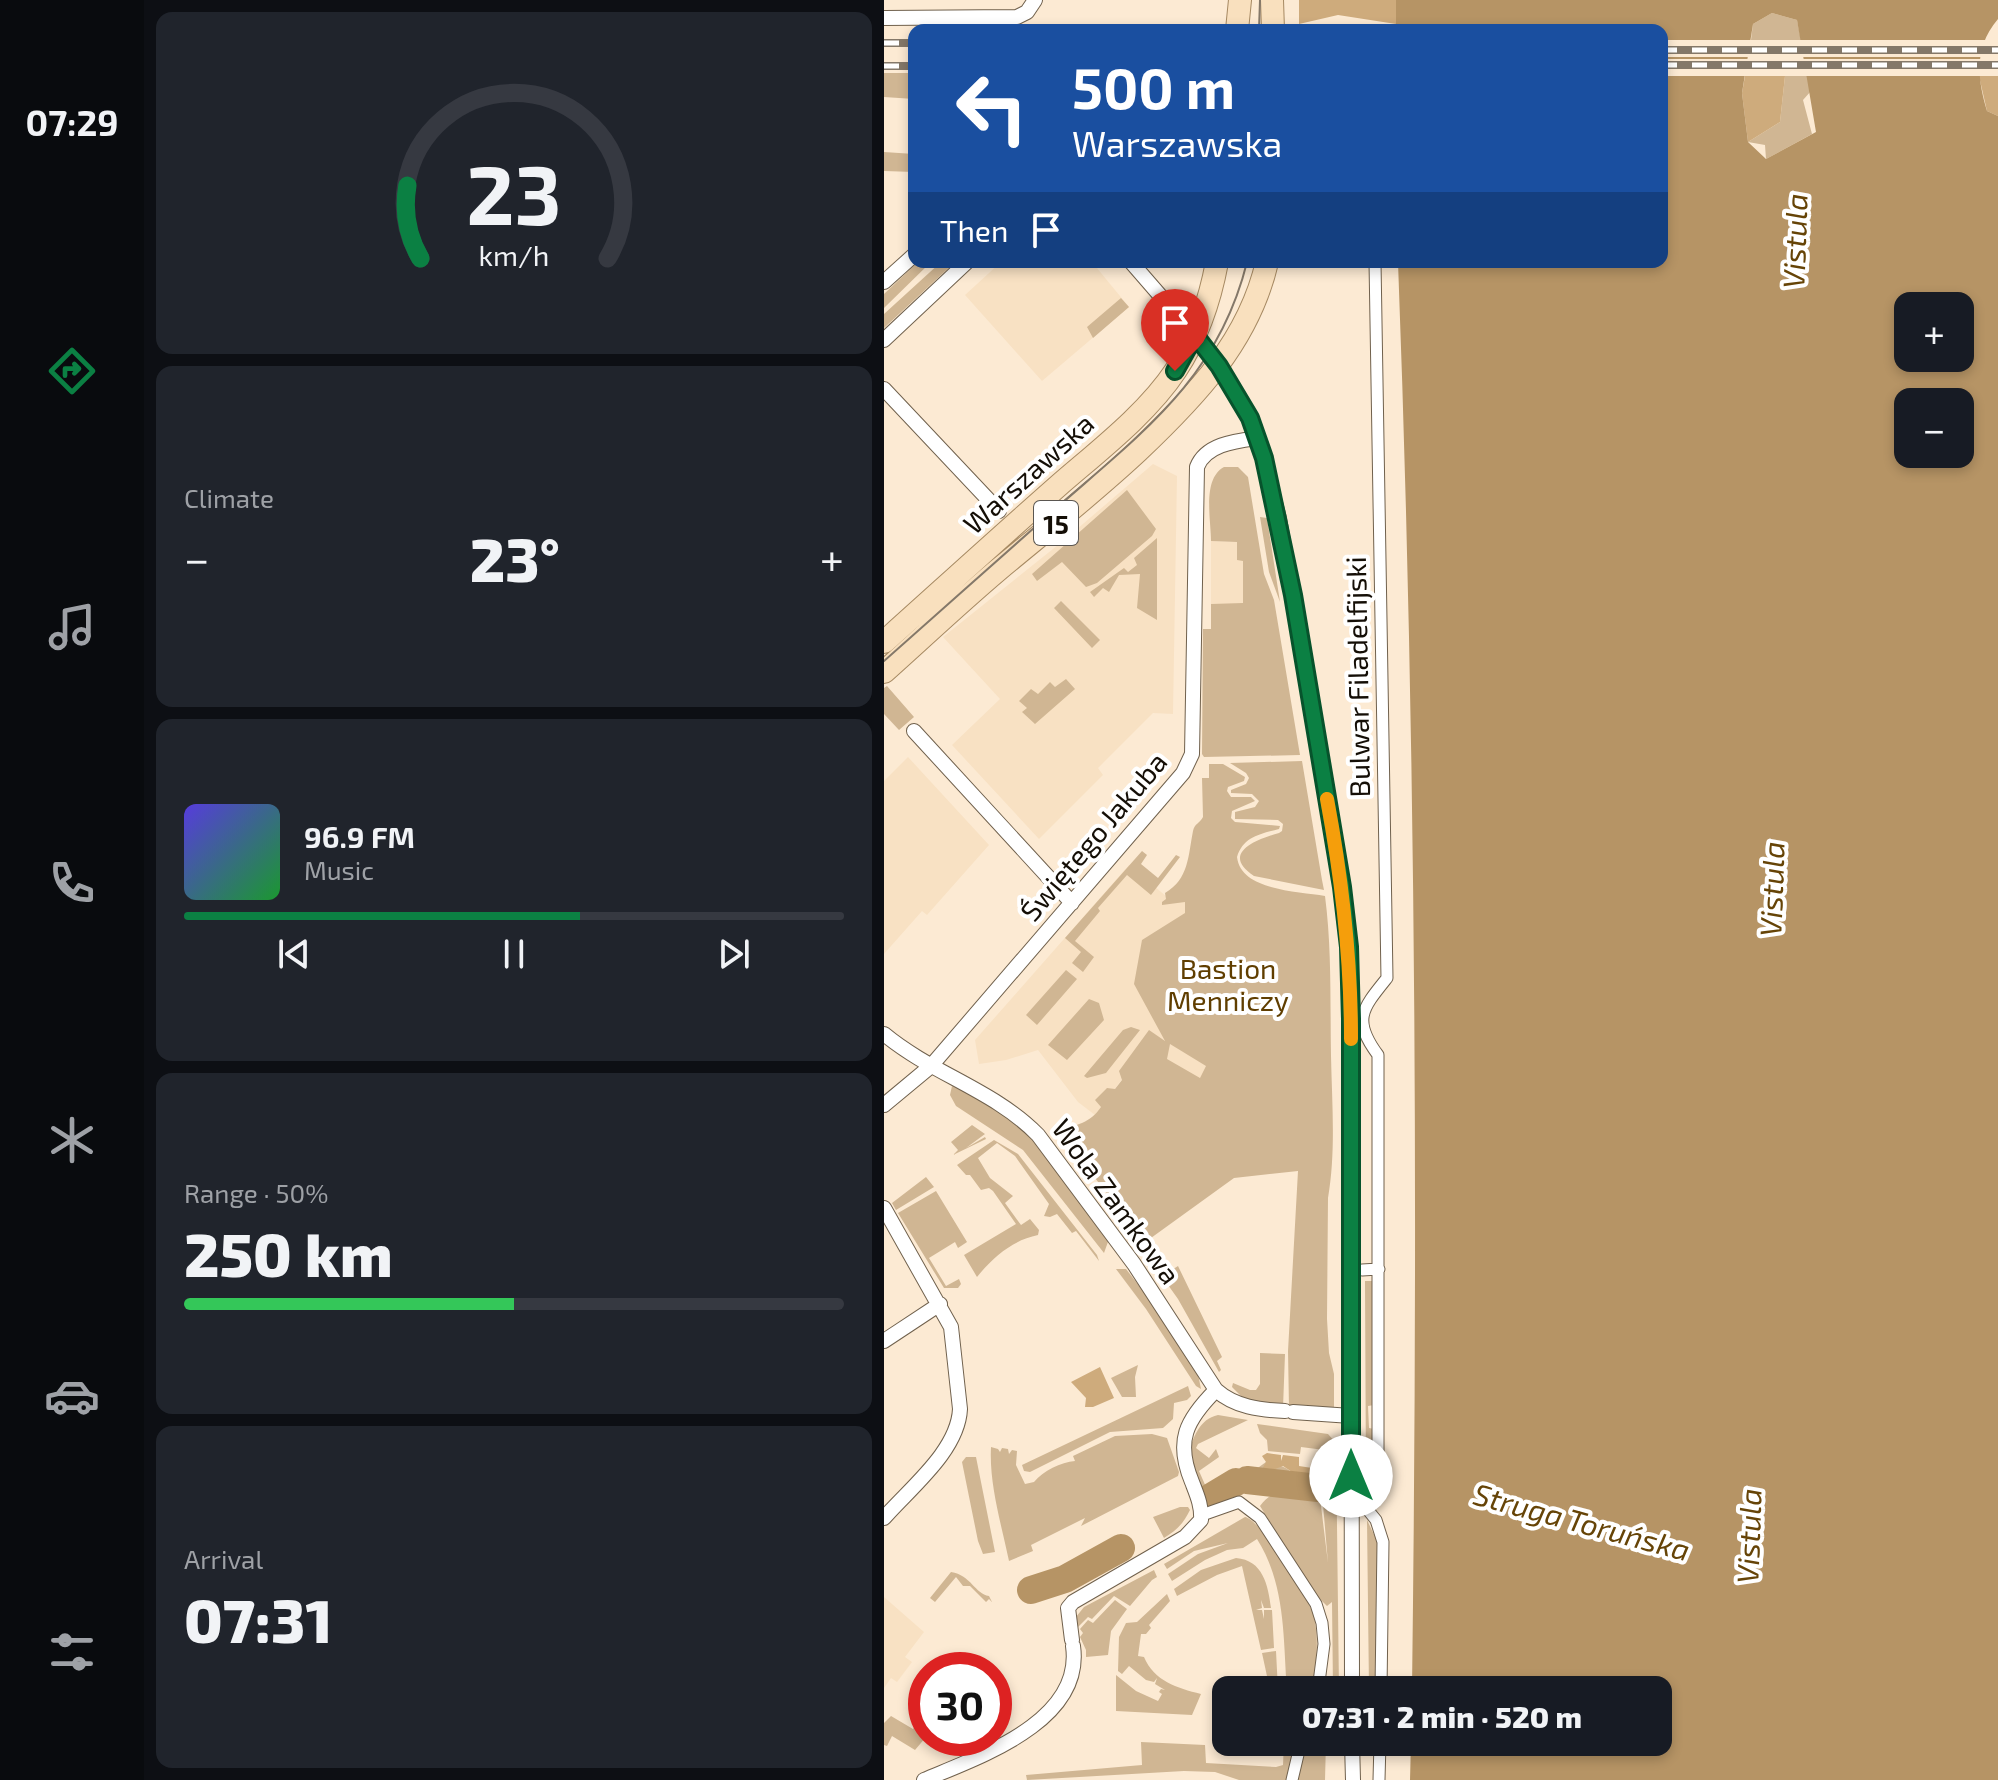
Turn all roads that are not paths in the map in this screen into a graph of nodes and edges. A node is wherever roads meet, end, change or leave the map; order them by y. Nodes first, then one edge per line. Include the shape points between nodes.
1 (1035, 0) edge
2 (1240, 0) edge
3 (1272, 0) edge
4 (884, 18) edge
5 (1238, 24) edge
6 (1273, 24) edge
7 (908, 260) edge
8 (961, 268) edge
9 (1136, 268) edge
10 (1216, 268) edge
11 (1265, 268) edge
12 (1375, 268) edge
13 (884, 282) edge
14 (1195, 335) junction
15 (884, 340) edge
16 (1219, 366) junction
17 (884, 389) edge
18 (1258, 438) junction
19 (999, 511) dead end
20 (884, 642) edge
21 (884, 672) edge
22 (914, 731) dead end
23 (1072, 903) junction
24 (884, 1034) edge
25 (931, 1066) junction
26 (884, 1105) edge
27 (884, 1208) edge
28 (1379, 1269) junction
29 (1362, 1270) dead end
30 (940, 1304) junction
31 (884, 1341) edge
32 (1216, 1390) junction
33 (1351, 1416) junction
34 (1202, 1515) junction
35 (884, 1518) edge
36 (1320, 1676) edge
37 (1352, 1676) edge
38 (1381, 1676) edge
39 (1298, 1756) edge
40 (1352, 1756) edge
41 (1380, 1756) edge
42 (924, 1780) edge
43 (1292, 1780) edge
44 (1353, 1780) edge
45 (1379, 1780) edge

1 - 4 street via 1017,17
2 - 5 main road
3 - 6 main road
7 - 13 street
8 - 15 street
9 - 14 street, Bulwar Filadelfijski
10 - 14 main road, 15
11 - 16 main road, 15 via 1250,312
12 - 28 street, Bulwar Filadelfijski via 1387,978 1367,1002 1361,1020 1378,1055
14 - 16 street, Bulwar Filadelfijski
14 - 20 main road, Warszawska / 15 via 1175,371 1145,407
16 - 18 street, Bulwar Filadelfijski
16 - 21 main road, Warszawska / 15 via 1179,412 1090,495
17 - 19 street
18 - 23 street, Świętego Jakuba via 1216,448 1203,455 1197,467 1190,760
18 - 33 street, Bulwar Filadelfijski via 1293,595 1349,947
22 - 23 street
23 - 25 street, Świętego Jakuba
24 - 25 street, Wola Zamkowa
25 - 26 street, Świętego Jakuba
25 - 32 street, Wola Zamkowa via 1004,1105 1038,1135 1134,1264
27 - 30 street
28 - 29 street
28 - 38 street, Bulwar Filadelfijski via 1378,1484 1363,1504 1376,1520 1383,1542
30 - 31 street
30 - 35 street via 954,1340 958,1426 944,1451
32 - 33 street via 1248,1407
32 - 34 street via 1192,1417 1182,1448
33 - 37 street, Bulwar Filadelfijski
34 - 36 street via 1239,1502 1260,1518 1320,1614 1324,1644
34 - 42 street via 1185,1537 1068,1608 1072,1671 1046,1715 1007,1744
39 - 43 street
40 - 44 street
41 - 45 street

